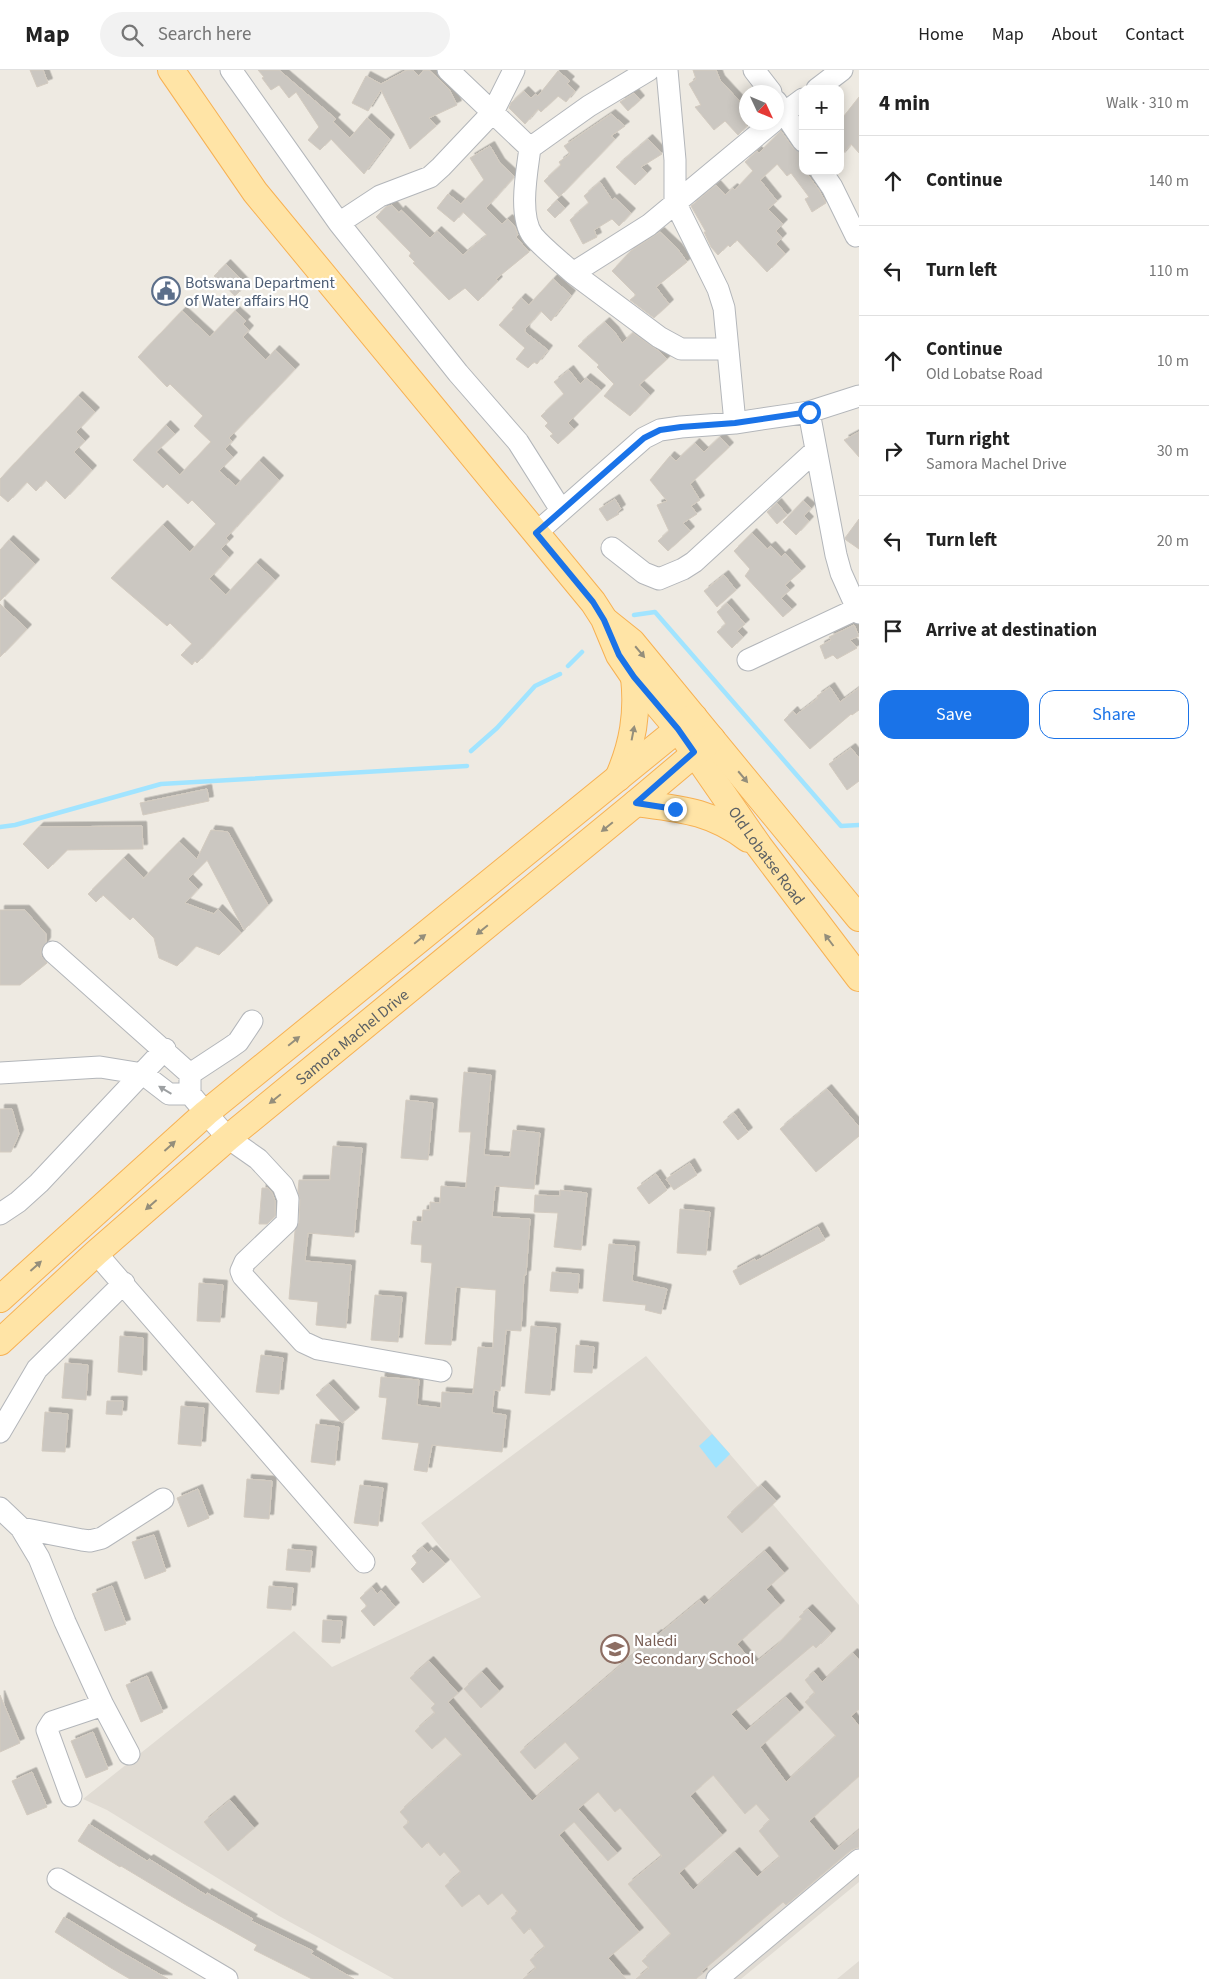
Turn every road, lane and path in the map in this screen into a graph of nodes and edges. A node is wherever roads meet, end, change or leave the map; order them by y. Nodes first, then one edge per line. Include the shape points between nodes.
1 (171, 70) edge
2 (231, 70) edge
3 (448, 70) edge
4 (514, 70) edge
5 (649, 70) edge
6 (667, 70) edge
7 (754, 70) edge
8 (842, 70) edge
9 (765, 85) edge
10 (822, 85) edge
11 (799, 101) edge
12 (784, 110) edge
13 (493, 112) junction
14 (784, 120) edge
15 (759, 130) edge
16 (799, 137) edge
17 (530, 148) junction
18 (824, 175) edge
19 (675, 202) junction
20 (339, 223) junction
21 (858, 240) edge
22 (573, 273) junction
23 (727, 349) junction
24 (859, 396) edge
25 (809, 412) junction
26 (735, 423) junction
27 (816, 451) junction
28 (561, 510) junction
29 (536, 533) junction
30 (612, 548) dead end
31 (858, 610) edge
32 (604, 620) junction
33 (748, 660) dead end
34 (634, 677) junction
35 (686, 723) junction
36 (703, 746) junction
37 (617, 779) junction
38 (636, 803) junction
39 (759, 846) junction
40 (859, 918) edge
41 (54, 952) dead end
42 (859, 978) edge
43 (252, 1021) dead end
44 (165, 1049) junction
45 (0, 1073) edge
46 (143, 1074) junction
47 (195, 1094) junction
48 (228, 1138) junction
49 (0, 1214) edge
50 (96, 1252) junction
51 (124, 1283) junction
52 (0, 1299) edge
53 (0, 1342) edge
54 (441, 1371) dead end
55 (0, 1432) edge
56 (163, 1499) dead end
57 (0, 1508) edge
58 (21, 1528) junction
59 (364, 1562) dead end
60 (103, 1705) junction
61 (129, 1754) dead end
62 (71, 1796) dead end
63 (859, 1860) edge
64 (58, 1879) dead end
65 (227, 1979) edge
66 (717, 1979) edge

1 - 29 main road via 256,192
2 - 20 street
3 - 13 street
4 - 13 street
5 - 17 street via 589,106
6 - 19 street via 675,160
7 - 9 street
8 - 10 street
11 - 12 street
13 - 17 street
13 - 20 street via 430,176 380,196
14 - 16 street
15 - 19 street
17 - 22 street via 525,192 528,226 532,235
18 - 21 street
19 - 22 street via 649,225
19 - 23 street via 718,289 724,308
20 - 28 street via 518,442
22 - 23 street via 680,349
23 - 26 street
24 - 25 street
25 - 26 street
25 - 27 street
26 - 28 street via 660,430 644,438
27 - 30 street via 694,562 666,577 651,576
27 - 31 street via 836,555
28 - 29 street
29 - 32 main road
31 - 33 street
32 - 34 main road via 619,655
32 -> 35 main road via 632,642
34 - 35 main road
37 -> 34 main road via 635,726 637,698
35 - 36 main road, Old Lobatse Road
35 - 37 main road, Samora Machel Drive
36 - 38 main road, Samora Machel Drive
36 - 39 main road, Old Lobatse Road
36 -> 40 main road, Old Lobatse Road
47 -> 37 main road, Samora Machel Drive
38 - 39 main road via 694,811 733,828
38 -> 48 main road, Samora Machel Drive
42 -> 39 main road, Old Lobatse Road
41 - 44 street
43 - 47 street
44 - 46 street
44 - 47 street
45 - 46 street via 100,1067
47 -> 46 street via 169,1094
46 - 49 street via 39,1183
47 - 48 street
52 -> 47 main road, Samora Machel Drive
48 -> 50 main road, Samora Machel Drive
48 - 54 street via 258,1159 287,1192 287,1222 245,1262 241,1271 302,1342 318,1349
50 - 51 street
50 - 53 main road, Samora Machel Drive
51 - 55 street via 37,1369
51 - 59 street
56 - 58 street via 102,1538 90,1541
57 - 58 street
58 - 60 street via 42,1565
60 - 61 street
60 - 62 street via 48,1725
63 - 66 street
64 - 65 street

